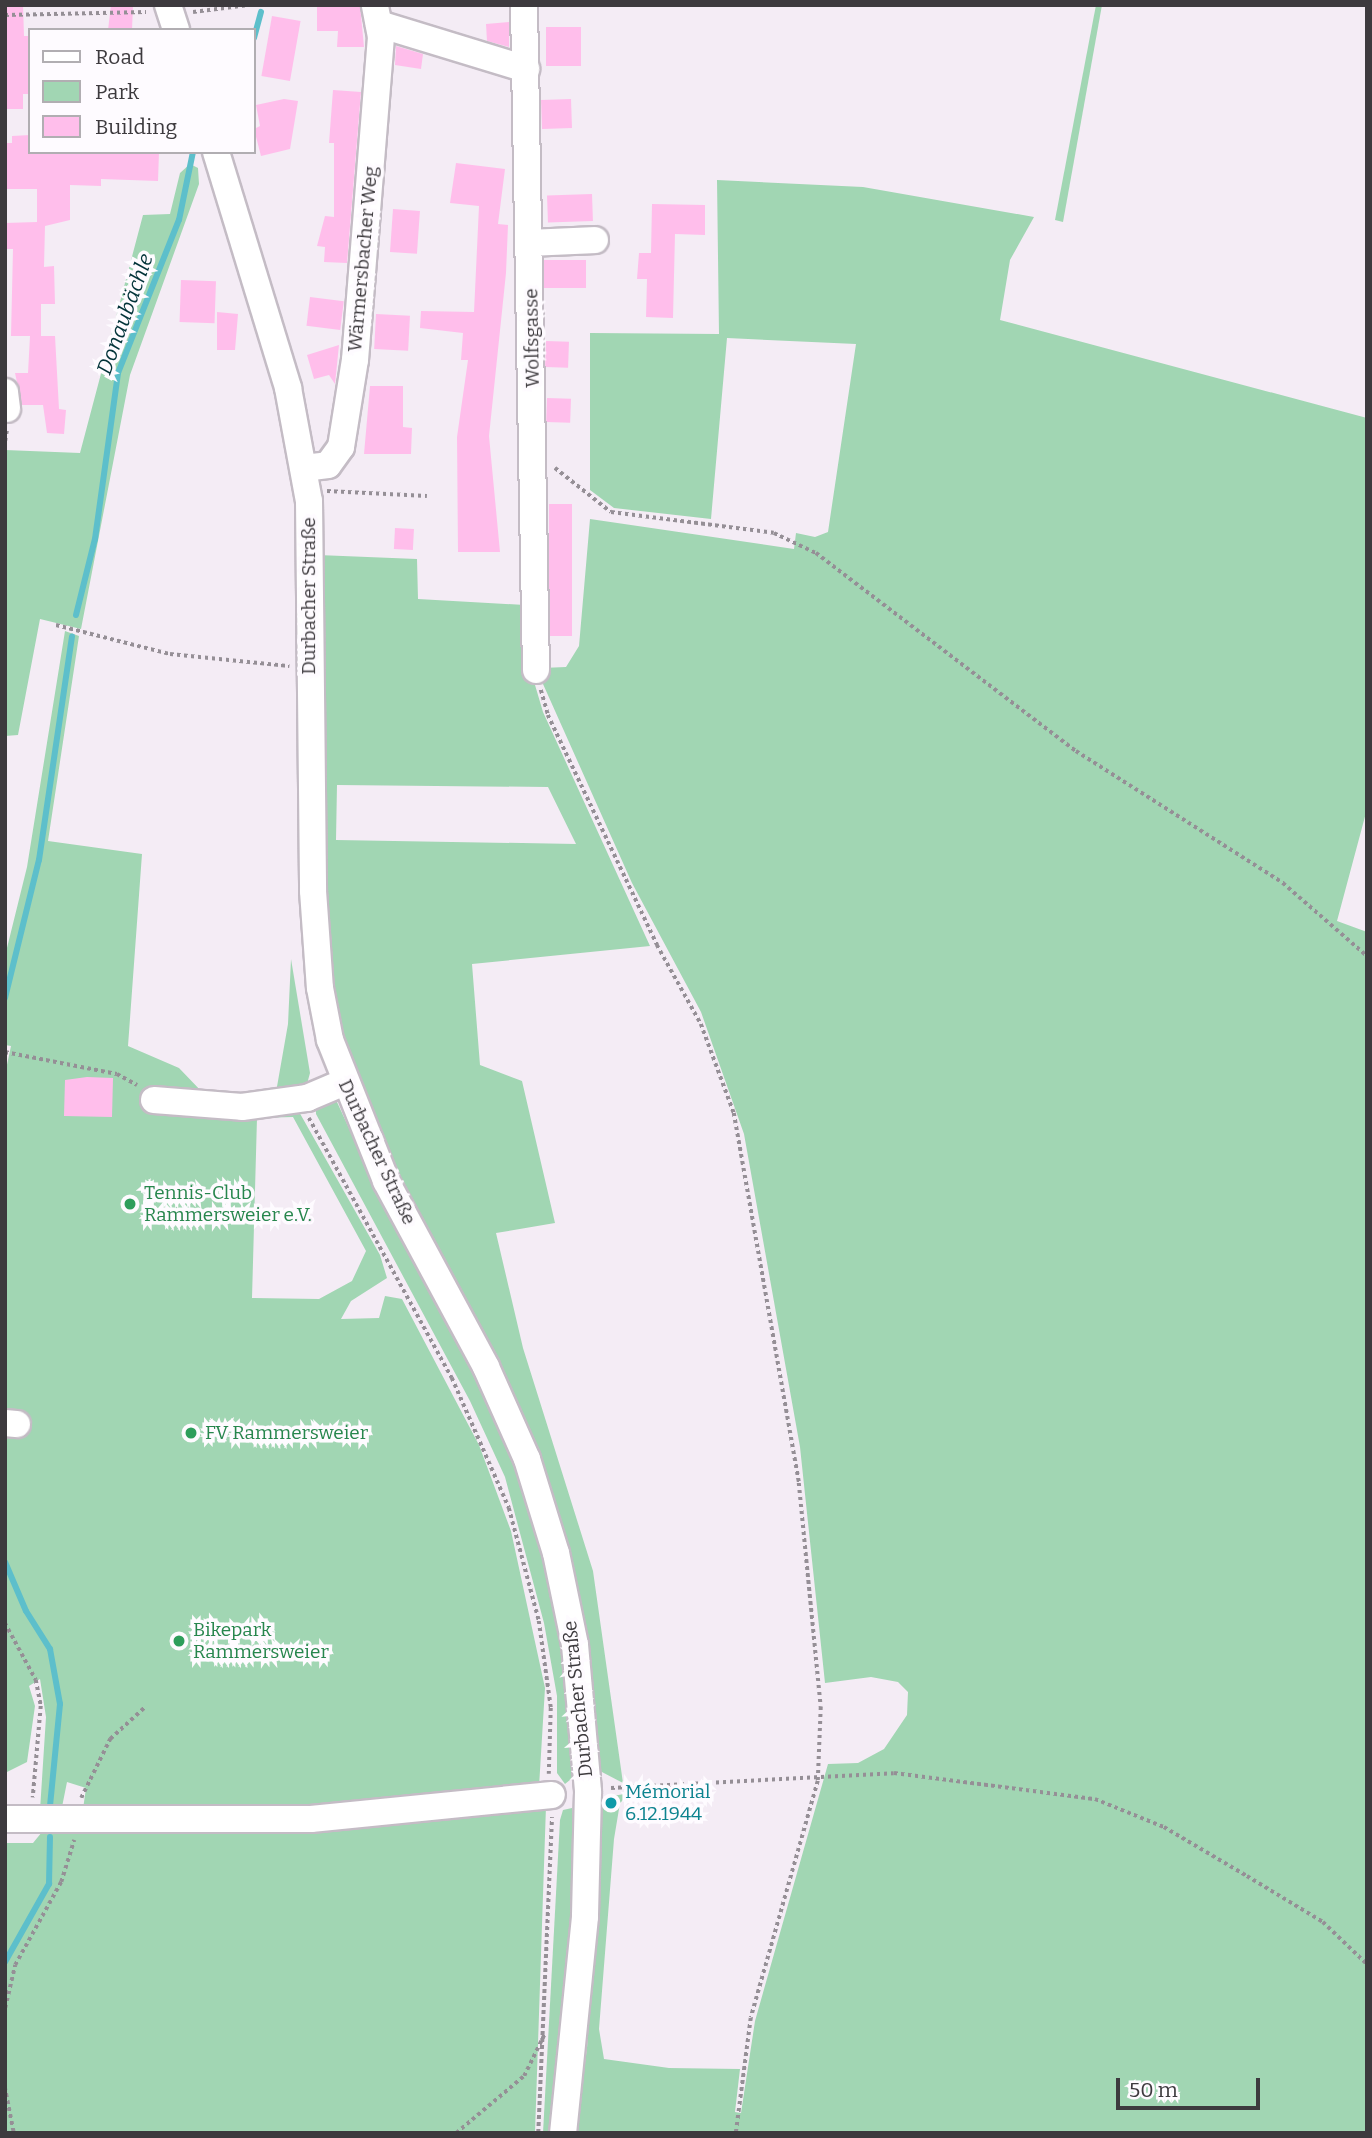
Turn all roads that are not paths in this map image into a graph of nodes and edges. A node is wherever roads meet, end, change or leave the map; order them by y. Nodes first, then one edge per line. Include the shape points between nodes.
1 (524, 5) edge
2 (377, 15) edge
3 (526, 68) junction
4 (217, 154) edge
5 (595, 240) dead end
6 (530, 243) junction
7 (304, 468) junction
8 (536, 670) road end
9 (343, 1083) junction
10 (154, 1100) road end
11 (552, 1795) road end
12 (15, 1819) edge
13 (563, 2133) edge

1 - 3 street, Wolfsgasse
2 - 3 street, Wärmersbacher Weg
2 - 7 street, Wärmersbacher Weg via 356,346 341,447 328,465
3 - 6 street, Wolfsgasse
4 - 7 street, Durbacher Straße via 277,349
5 - 6 street
6 - 8 street, Wolfsgasse
7 - 9 street, Durbacher Straße via 309,501 309,665 320,988
9 - 10 street via 307,1098 242,1107
9 - 13 street, Durbacher Straße via 386,1181 486,1367 527,1459 556,1553 575,1645 588,1792 585,1917
11 - 12 street via 311,1819

